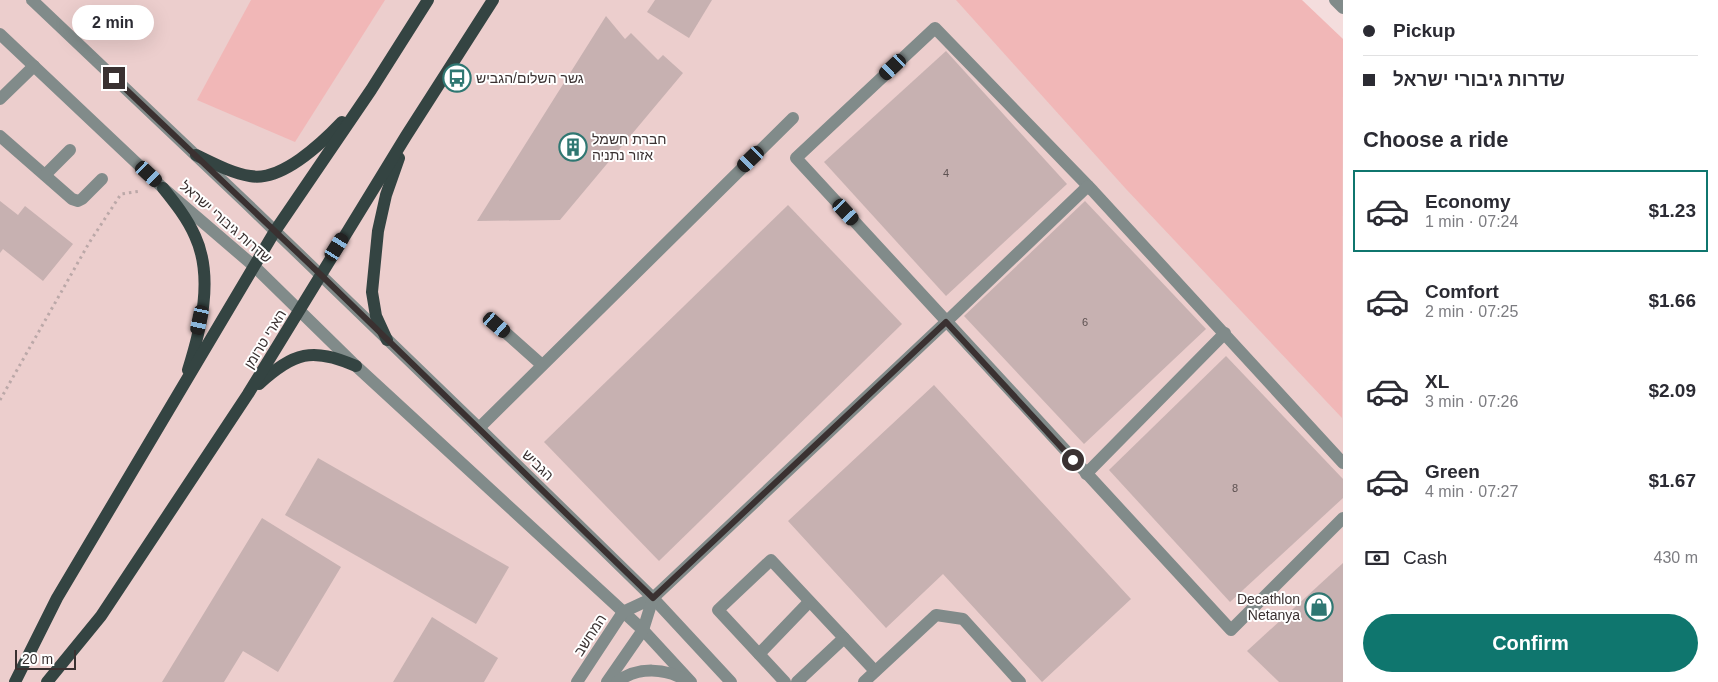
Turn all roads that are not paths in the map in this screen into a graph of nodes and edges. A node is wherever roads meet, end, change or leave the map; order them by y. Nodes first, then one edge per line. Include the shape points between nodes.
1 (32, 0) edge
2 (428, 0) edge
3 (493, 0) edge
4 (1335, 0) edge
5 (1343, 8) edge
6 (0, 34) edge
7 (34, 66) junction
8 (370, 90) junction
9 (0, 99) edge
10 (793, 118) dead end
11 (0, 136) edge
12 (406, 136) junction
13 (70, 150) dead end
14 (196, 155) junction
15 (45, 175) junction
16 (102, 179) dead end
17 (1088, 186) junction
18 (163, 188) junction
19 (275, 231) junction
20 (255, 267) junction
21 (321, 275) junction
22 (300, 310) junction
23 (946, 322) junction
24 (497, 325) dead end
25 (1225, 333) junction
26 (386, 340) junction
27 (542, 365) junction
28 (356, 366) junction
29 (182, 389) junction
30 (248, 394) junction
31 (479, 428) junction
32 (1343, 462) edge
33 (1086, 474) junction
34 (1343, 518) edge
35 (653, 598) junction
36 (810, 602) junction
37 (622, 612) junction
38 (643, 630) junction
39 (844, 638) junction
40 (758, 654) junction
41 (876, 671) junction
42 (15, 682) edge
43 (47, 682) edge
44 (577, 682) edge
45 (607, 682) edge
46 (617, 682) edge
47 (690, 682) edge
48 (731, 682) edge
49 (785, 682) edge
50 (797, 682) edge
51 (864, 682) edge
52 (1020, 682) edge

1 - 14 street, שדרות גיבורי ישראל
2 - 8 main road
3 - 12 main road, הארי טרומן
4 - 5 street
6 - 7 street, שדרות גיבורי ישראל
7 - 9 street
7 - 18 street, שדרות גיבורי ישראל
8 - 14 main road via 330,134 282,171 267,177 230,170
8 - 19 main road
10 - 27 street
11 - 15 street
12 - 21 main road, הארי טרומן
12 - 26 main road via 386,195 374,262 372,292 376,316
13 - 15 street
14 - 19 street, שדרות גיבורי ישראל
15 - 16 street via 78,202
17 - 23 street
17 - 23 street via 935,28 796,158
17 - 25 street
18 - 20 street, שדרות גיבורי ישראל
18 - 29 main road via 185,217 204,264 200,320
19 - 20 main road
19 - 21 street, שדרות גיבורי ישראל
20 - 22 street, שדרות גיבורי ישראל
20 - 29 main road
21 - 22 main road, הארי טרומן
21 - 26 street, הגביש
22 - 28 street
22 - 30 main road, הארי טרומן
23 - 33 street
23 - 35 street
24 - 27 street
25 - 32 street
25 - 33 street
26 - 31 street, הגביש
27 - 31 street
28 - 30 main road via 327,355 308,354 272,373
28 - 37 street
29 - 42 main road via 57,598
30 - 43 main road, הארי טרומן via 101,616
31 - 35 street, הגביש
33 - 34 street via 1231,630
35 - 37 street, המחשב
35 - 38 street
35 - 48 street, הגביש
36 - 39 street
36 - 40 street
36 - 40 street via 771,560 718,610
37 - 38 street
37 - 44 street, המחשב
38 - 45 street
38 - 47 street
39 - 41 street
39 - 50 street
40 - 49 street
41 - 51 street
41 - 52 street via 936,615 963,619
46 - 47 street via 639,672 653,670 668,672

